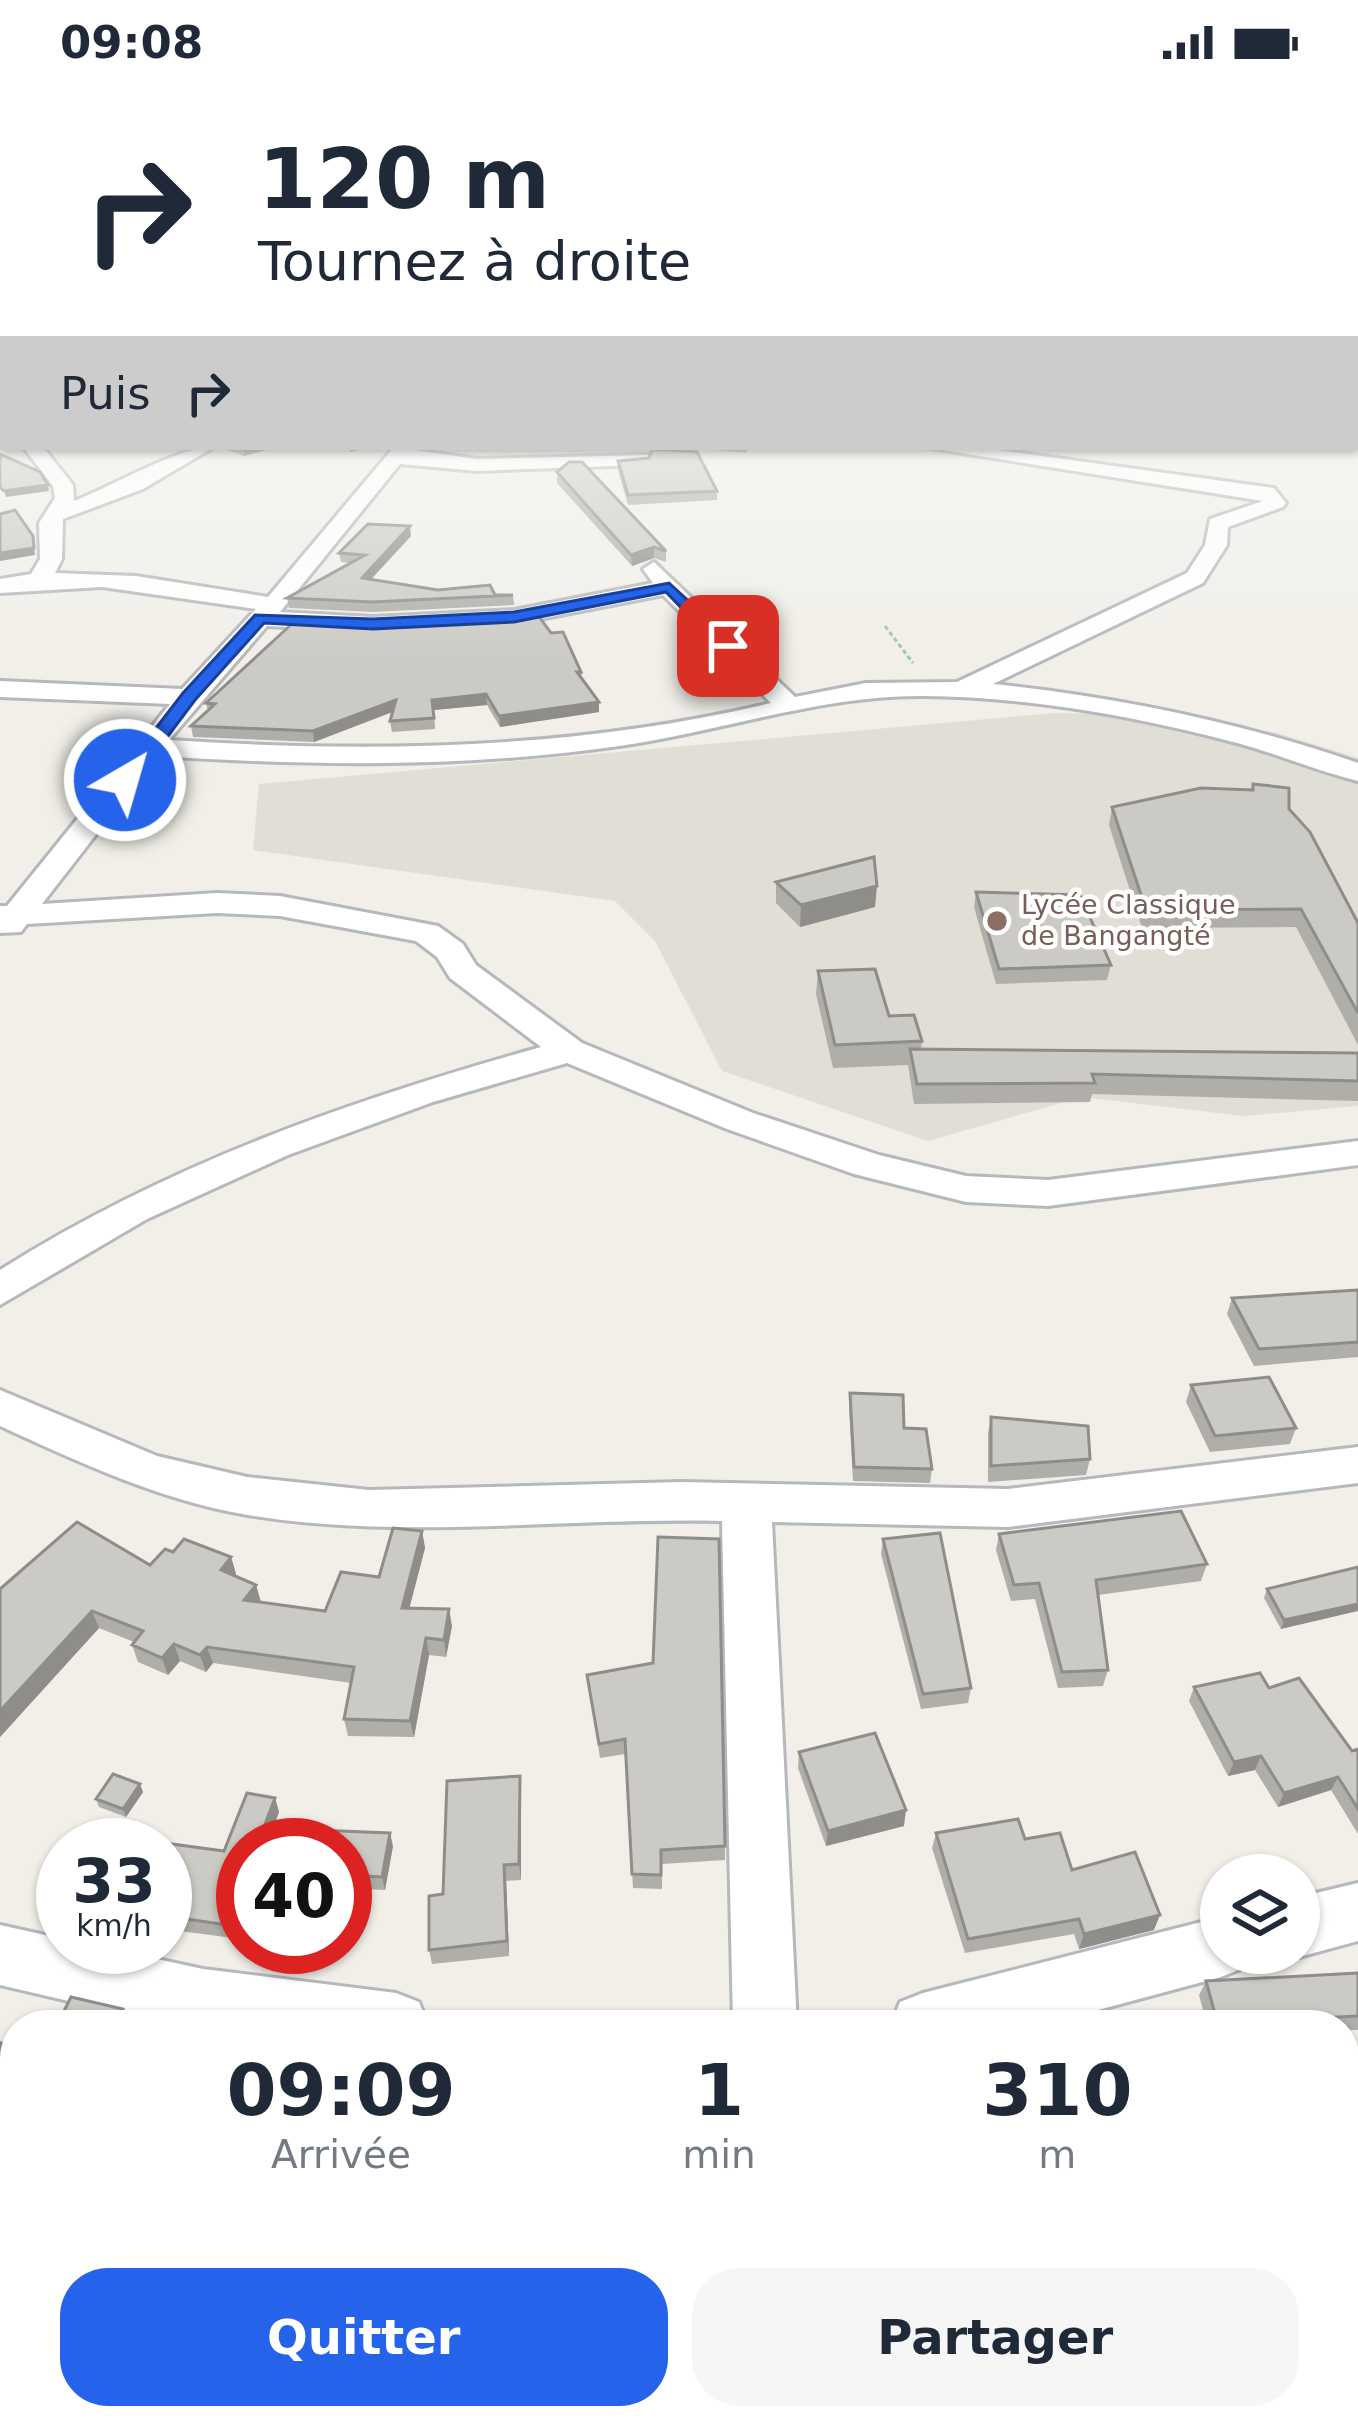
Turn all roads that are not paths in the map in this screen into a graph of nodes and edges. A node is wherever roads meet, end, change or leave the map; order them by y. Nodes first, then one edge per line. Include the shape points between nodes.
1 (199, 450) edge
2 (956, 450) edge
3 (399, 452) edge
4 (31, 454) edge
5 (641, 460) edge
6 (57, 514) junction
7 (40, 579) junction
8 (0, 586) edge
9 (267, 612) junction
10 (0, 689) edge
11 (962, 689) junction
12 (189, 697) junction
13 (790, 707) junction
14 (152, 747) junction
15 (1358, 773) edge
16 (6, 921) edge
17 (569, 1052) junction
18 (1358, 1154) edge
19 (0, 1290) edge
20 (0, 1407) edge
21 (1358, 1465) edge
22 (747, 1504) junction
23 (1358, 1912) edge
24 (1320, 1922) edge
25 (1200, 1952) edge
26 (0, 1955) edge
27 (275, 2010) edge
28 (764, 2010) edge
29 (980, 2010) edge

1 - 6 street via 136,485
2 - 11 street via 1267,492 1276,503 1217,524 1216,545 1196,578
3 - 5 street via 477,465
3 - 9 street
4 - 6 street via 63,485
6 - 7 street
7 - 8 street
7 - 9 street via 128,583
9 - 12 street
9 - 13 street via 373,624 514,617 662,578
10 - 12 street
11 - 13 street via 868,690
11 - 15 street via 1125,712 1283,747
12 - 14 street
13 - 14 street via 477,754 368,758
14 - 16 street
16 - 17 street via 218,903 280,905 427,933 462,971
17 - 18 street via 804,1143 966,1190 1048,1193
17 - 19 street via 297,1134 56,1251
20 - 22 street via 147,1472 247,1496 369,1509
21 - 22 street via 1063,1506
22 - 28 street
23 - 24 street
25 - 29 street
26 - 27 street

